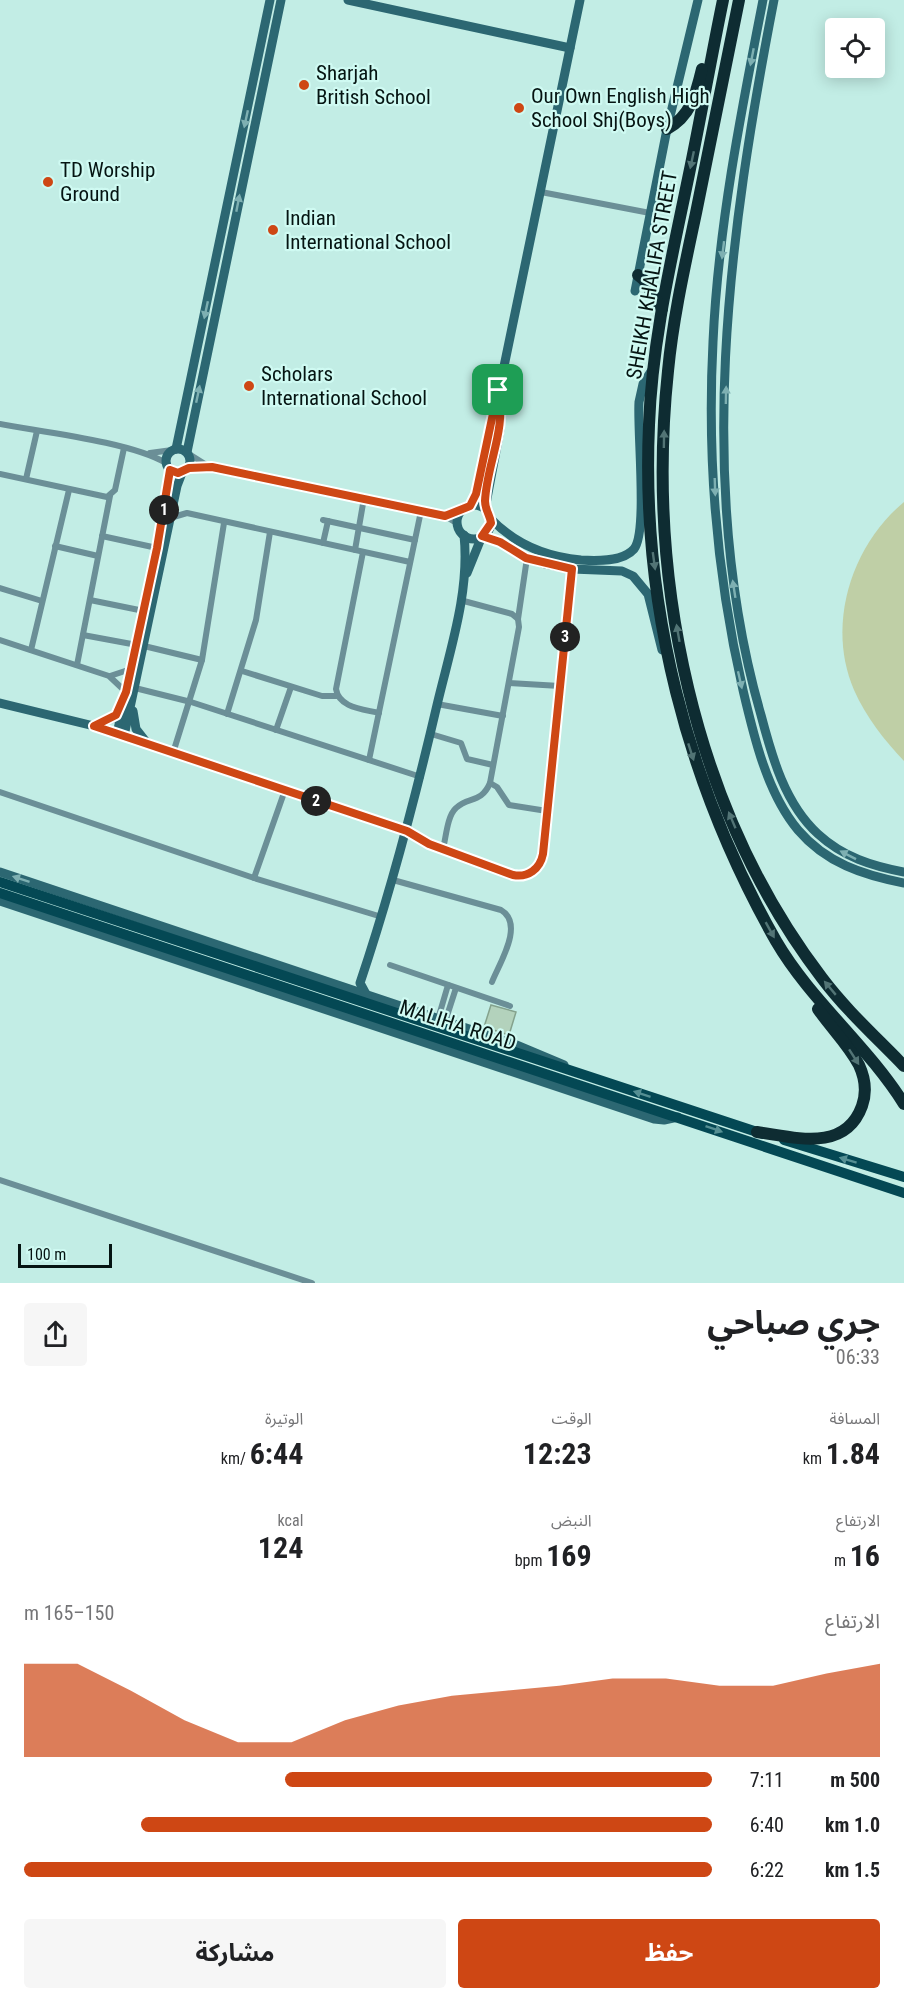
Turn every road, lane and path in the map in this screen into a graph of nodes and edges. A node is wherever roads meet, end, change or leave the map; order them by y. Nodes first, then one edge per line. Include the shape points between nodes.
1 (270, 0) edge
2 (281, 0) edge
3 (348, 0) edge
4 (580, 0) edge
5 (698, 0) edge
6 (723, 0) edge
7 (739, 0) edge
8 (763, 0) edge
9 (774, 0) edge
10 (713, 46) junction
11 (570, 48) junction
12 (744, 98) junction
13 (750, 120) junction
14 (667, 129) junction
15 (541, 192) junction
16 (650, 213) junction
17 (638, 275) junction
18 (649, 288) junction
19 (718, 290) junction
20 (635, 291) joint
21 (662, 309) junction
22 (728, 328) junction
23 (653, 368) junction
24 (498, 390) junction
25 (0, 424) edge
26 (37, 431) junction
27 (124, 448) junction
28 (174, 449) junction
29 (188, 453) junction
30 (147, 454) junction
31 (168, 467) junction
32 (212, 467) junction
33 (185, 470) junction
34 (0, 474) edge
35 (26, 479) junction
36 (69, 490) junction
37 (110, 496) junction
38 (364, 498) junction
39 (174, 499) junction
40 (466, 508) junction
41 (485, 509) junction
42 (421, 511) junction
43 (187, 513) junction
44 (445, 516) junction
45 (171, 518) junction
46 (491, 519) junction
47 (224, 523) junction
48 (458, 524) junction
49 (359, 528) junction
50 (270, 532) junction
51 (464, 535) junction
52 (102, 536) junction
53 (482, 536) junction
54 (415, 540) junction
55 (323, 543) junction
56 (56, 546) junction
57 (157, 548) junction
58 (355, 550) junction
59 (363, 552) junction
60 (98, 556) junction
61 (526, 558) junction
62 (410, 562) junction
63 (572, 569) junction
64 (462, 587) junction
65 (0, 588) edge
66 (90, 600) junction
67 (460, 600) junction
68 (42, 601) junction
69 (144, 611) junction
70 (518, 620) junction
71 (83, 635) junction
72 (0, 640) edge
73 (140, 646) junction
74 (31, 650) junction
75 (202, 660) junction
76 (77, 665) junction
77 (669, 666) junction
78 (131, 669) junction
79 (242, 671) junction
80 (109, 676) junction
81 (509, 684) junction
82 (560, 686) junction
83 (291, 687) junction
84 (132, 691) junction
85 (337, 696) junction
86 (190, 702) junction
87 (0, 703) edge
88 (437, 704) junction
89 (379, 713) junction
90 (227, 714) junction
91 (503, 716) junction
92 (94, 726) junction
93 (276, 730) junction
94 (431, 734) junction
95 (121, 735) junction
96 (149, 745) junction
97 (173, 753) junction
98 (369, 760) junction
99 (493, 765) junction
100 (422, 777) junction
101 (490, 783) junction
102 (285, 790) junction
103 (0, 792) edge
104 (547, 811) junction
105 (407, 831) junction
106 (443, 849) junction
107 (0, 872) edge
108 (904, 872) edge
109 (254, 878) junction
110 (393, 880) junction
111 (0, 882) edge
112 (904, 884) edge
113 (0, 893) edge
114 (0, 901) edge
115 (382, 917) junction
116 (177, 931) junction
117 (187, 944) junction
118 (274, 963) junction
119 (390, 965) dead end
120 (262, 968) junction
121 (492, 982) dead end
122 (360, 983) junction
123 (448, 985) junction
124 (347, 988) junction
125 (456, 988) junction
126 (811, 991) junction
127 (367, 996) junction
128 (510, 1006) dead end
129 (368, 1019) junction
130 (442, 1020) junction
131 (870, 1031) junction
132 (904, 1066) edge
133 (571, 1071) junction
134 (904, 1074) edge
135 (904, 1104) edge
136 (757, 1132) junction
137 (904, 1178) edge
138 (0, 1180) edge
139 (904, 1193) edge
140 (312, 1283) edge

1 -> 28 street
29 -> 2 street
3 - 11 street
4 - 11 street
5 - 14 street
6 - 10 highway, SHEIKH KHALIFA STREET
131 -> 7 highway, SHEIKH KHALIFA STREET via 831,989 798,944 735,826 698,723 669,575 663,475 671,342
8 -> 12 street
9 - 13 street
10 - 14 highway via 705,58 690,108
10 -> 21 highway, SHEIKH KHALIFA STREET
11 - 15 street
12 - 13 street via 750,99
12 -> 19 street
13 - 22 street
14 - 16 street
15 - 16 street
15 - 24 street
16 - 17 street
17 - 18 highway
17 - 20 street
18 - 20 highway
18 - 21 highway
19 - 22 street via 719,324
19 -> 112 street via 712,356 717,541 730,631 757,741 779,801 810,843 853,870
21 - 23 highway, SHEIKH KHALIFA STREET
108 -> 22 street via 855,859 817,834 788,795 765,731 742,637 728,539
23 - 46 street via 643,384 639,402 640,519 638,541 632,551 621,557 597,560 554,555 514,539
23 -> 77 highway, SHEIKH KHALIFA STREET via 650,538
24 - 40 street via 478,487
24 - 41 street via 501,420
25 - 26 street
26 - 27 street
26 - 35 street
27 - 30 street
27 - 37 street via 115,490
28 - 29 street
28 - 30 street
28 - 31 street via 167,456
29 - 32 street
29 - 33 street
30 - 31 street
31 - 33 street
31 - 57 street
32 - 33 street
32 - 38 street
33 - 39 street
34 - 35 street
35 - 36 street
36 - 37 street
36 - 56 street
37 - 52 street
38 - 42 street
38 - 49 street
39 - 43 street
39 - 45 street
40 - 41 street
40 - 44 street
40 - 48 street
41 - 46 street
42 - 44 street
42 - 54 street
43 - 45 street
43 - 47 street
44 - 48 street
45 - 73 street
46 - 53 street
47 - 50 street
47 - 75 street
48 - 51 street
49 - 54 street
49 - 55 street via 325,520
49 - 58 street
50 - 55 street
50 - 79 street via 259,607
51 - 53 street
51 - 64 street
52 - 57 street
52 - 60 street
53 - 61 street
53 - 64 street
54 - 62 street
55 - 58 street
56 - 60 street
56 - 68 street
57 - 69 street
58 - 59 street
59 - 62 street
59 - 85 street
60 - 66 street
61 - 63 street
61 - 70 street
62 - 89 street
63 - 77 street via 622,571 642,584
63 - 82 street
64 - 67 street
65 - 68 street
66 - 69 street
66 - 71 street
67 - 70 street via 508,612
67 - 88 street
68 - 74 street
69 - 73 street
70 - 81 street
71 - 73 street
71 - 76 street
72 - 74 street
73 - 75 street
73 - 78 street
73 - 84 street
74 - 76 street
75 - 86 street
76 - 80 street
77 -> 126 highway, SHEIKH KHALIFA STREET via 688,743 722,833 775,938
78 - 80 street
78 - 84 street
79 - 83 street
79 - 90 street
80 - 84 street
81 - 82 street
81 - 91 street
82 - 104 street
83 - 85 street via 326,697
83 - 93 street
84 - 86 street
84 - 92 street via 116,715
84 - 95 street
84 - 96 street via 134,725
85 - 89 street via 346,704
86 - 90 street
86 - 97 street
87 - 92 street
88 - 91 street
88 - 94 street
89 - 98 street
90 - 93 street
91 - 99 street
92 - 95 street
93 - 98 street
94 - 99 street via 461,743 467,759
94 - 100 street
95 - 96 street
96 - 97 street
97 - 102 street
98 - 100 street
99 - 101 street
100 - 105 street
101 - 104 street via 508,805
101 - 106 street via 482,796 453,811
102 - 105 street
102 - 109 street
103 - 109 street
104 - 106 street via 542,859 528,874 513,875
105 - 106 street
105 - 110 street
116 -> 107 street
109 - 115 street
110 - 115 street
110 - 121 street via 501,910 509,916 512,929
111 - 117 main road, MALIHA ROAD
113 - 129 main road, MALIHA ROAD
114 - 129 street
115 - 122 street
116 - 117 main road
116 - 118 street
117 - 120 main road, MALIHA ROAD
118 - 120 main road
118 - 124 street
119 - 123 street
120 - 133 main road, MALIHA ROAD
122 - 124 street
122 - 127 street
123 - 125 street
123 - 130 street
124 - 127 street
125 - 128 street
125 - 130 street
126 - 135 highway, SHEIKH KHALIFA STREET via 880,1070
126 -> 136 highway via 817,1008 860,1066 865,1084 863,1103 848,1127 823,1139
127 - 130 street
129 -> 139 main road, MALIHA ROAD
130 - 133 street via 555,1060
131 - 132 highway, SHEIKH KHALIFA STREET
131 - 134 highway
136 -> 133 main road, MALIHA ROAD
137 -> 136 main road, MALIHA ROAD
138 - 140 street

